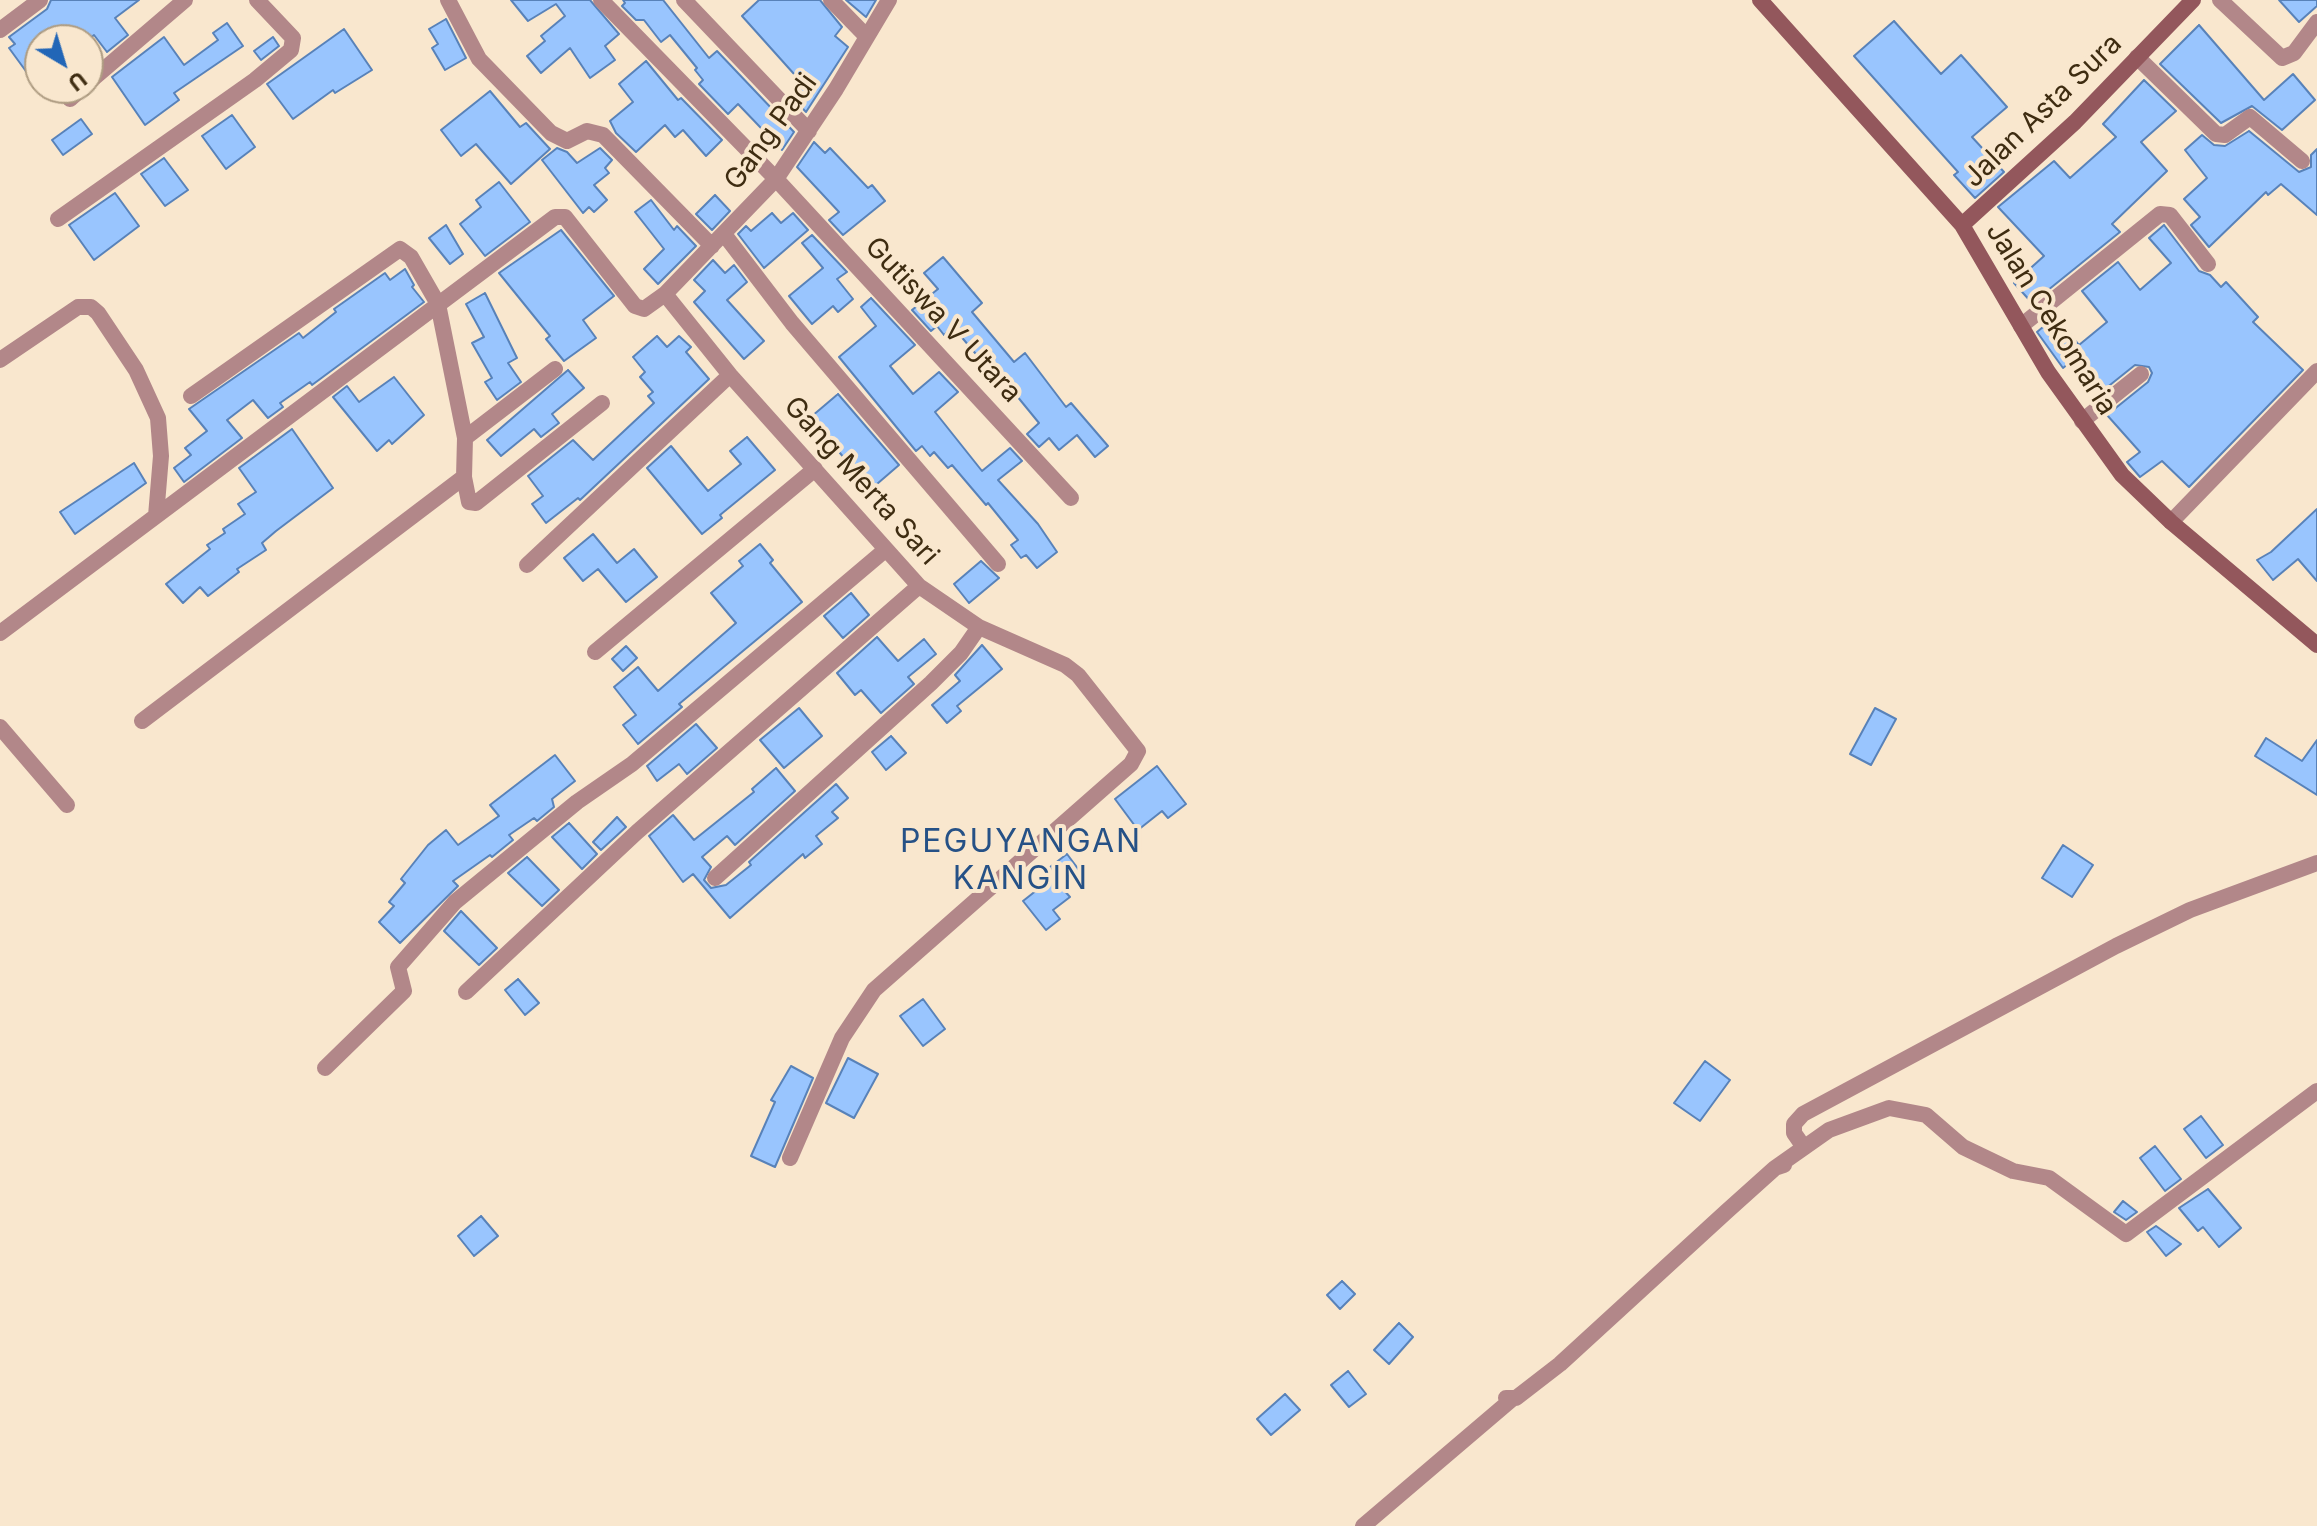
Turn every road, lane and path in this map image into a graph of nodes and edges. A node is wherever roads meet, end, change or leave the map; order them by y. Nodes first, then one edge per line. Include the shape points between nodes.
1 (40, 0) edge
2 (185, 0) edge
3 (257, 0) edge
4 (448, 0) edge
5 (601, 0) edge
6 (684, 0) edge
7 (831, 0) edge
8 (889, 0) edge
9 (1760, 0) edge
10 (2193, 0) edge
11 (2220, 0) edge
12 (2317, 22) edge
13 (0, 30) edge
14 (867, 37) junction
15 (2137, 57) junction
16 (104, 69) edge
17 (809, 131) junction
18 (2302, 161) dead end
19 (776, 179) junction
20 (58, 219) dead end
21 (1962, 225) junction
22 (718, 240) junction
23 (2208, 264) dead end
24 (665, 294) junction
25 (438, 304) junction
26 (2021, 326) junction
27 (0, 360) edge
28 (555, 369) dead end
29 (2317, 371) edge
30 (2141, 374) dead end
31 (730, 375) junction
32 (191, 396) dead end
33 (602, 403) dead end
34 (2082, 421) junction
35 (465, 438) junction
36 (815, 469) junction
37 (464, 477) junction
38 (1071, 498) dead end
39 (156, 516) junction
40 (2171, 522) junction
41 (884, 551) junction
42 (998, 564) dead end
43 (527, 565) dead end
44 (919, 586) junction
45 (979, 627) junction
46 (0, 633) edge
47 (2317, 645) edge
48 (595, 652) dead end
49 (142, 721) dead end
50 (0, 727) edge
51 (67, 805) dead end
52 (2317, 863) edge
53 (715, 878) dead end
54 (466, 992) dead end
55 (325, 1068) dead end
56 (2317, 1091) edge
57 (1803, 1146) junction
58 (790, 1158) dead end
59 (1363, 1526) edge

1 - 13 street
2 - 16 street
3 - 20 street via 293,38 291,50
4 - 22 street via 479,59 551,133 567,141 587,131 603,135
5 - 19 street, Gutiswa V Utara
6 - 17 street
7 - 14 street
8 - 14 street, Gang Padi
9 - 21 street, Jalan Cekomaria
10 - 15 street, Jalan Asta Sura
11 - 12 street via 2282,58 2294,53
14 - 17 street, Gang Padi
15 - 18 street via 2216,134 2225,135 2250,117
15 - 21 street, Jalan Asta Sura
17 - 19 street, Gang Padi
19 - 22 street, Gang Padi
19 - 38 street, Gutiswa V Utara
21 - 26 street, Jalan Cekomaria
22 - 24 street, Gang Padi
22 - 42 street
23 - 26 street via 2170,215 2160,214
24 - 25 street, Gang Padi via 640,311 559,215
24 - 31 street, Gang Merta Sari
25 - 32 street via 406,251 393,252
25 - 35 street
25 - 39 street
26 - 34 street, Jalan Cekomaria
27 - 39 street via 78,307 98,313 136,370 158,418
28 - 35 street
29 - 40 street
30 - 34 street
31 - 36 street, Gang Merta Sari
31 - 43 street
33 - 37 street via 476,503 466,497
34 - 40 street, Jalan Cekomaria via 2122,475
35 - 37 street
36 - 41 street, Gang Merta Sari
36 - 48 street
37 - 49 street
39 - 46 street
40 - 47 street, Jalan Cekomaria
41 - 44 street, Gang Merta Sari
41 - 55 street via 632,764 455,902 398,967 404,991
44 - 45 street, Gang Merta Sari
44 - 54 street via 637,832
45 - 53 street via 931,683
45 - 58 street, Gang Merta Sari via 1078,675 1135,745 1136,758 874,990 842,1038
50 - 51 street
52 - 57 street via 2202,905 2116,946 1803,1114 1794,1124
56 - 57 street via 2126,1234 2049,1178 2013,1171 1963,1147 1926,1115 1889,1108 1829,1130
57 - 59 street via 1560,1364 1508,1399

